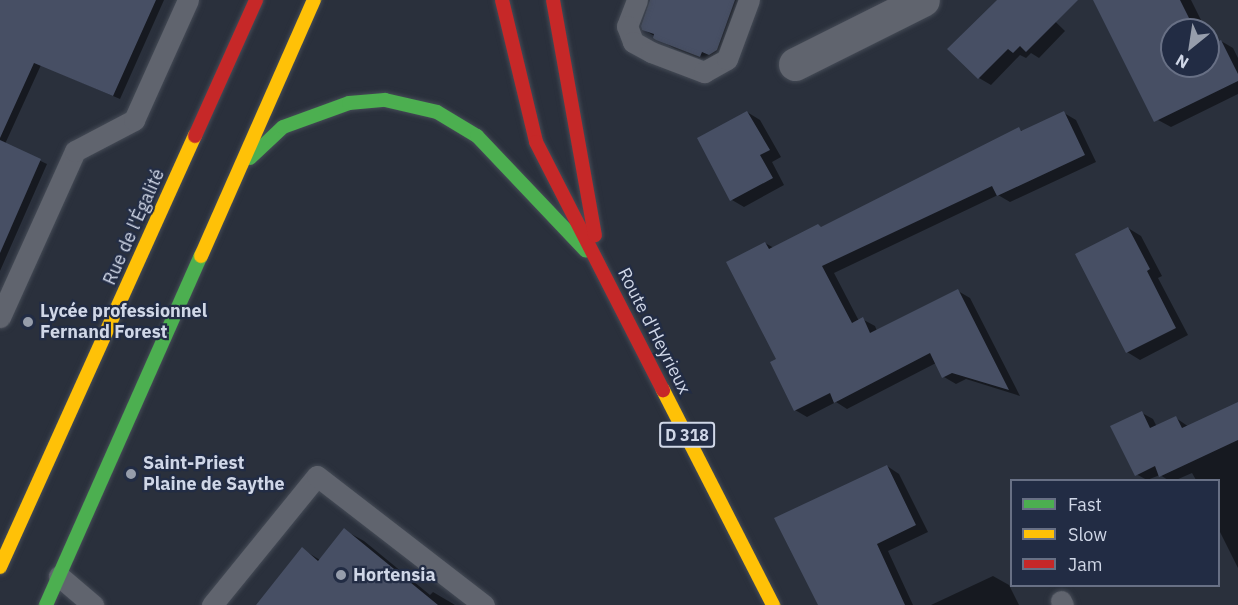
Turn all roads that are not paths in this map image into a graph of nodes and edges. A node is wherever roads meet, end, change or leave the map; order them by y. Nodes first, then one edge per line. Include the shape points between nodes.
1 (188, 0) edge
2 (256, 0) edge
3 (314, 0) edge
4 (502, 0) edge
5 (553, 0) edge
6 (637, 0) edge
7 (749, 0) edge
8 (923, 0) edge
9 (795, 64) dead end
10 (239, 167) junction
11 (600, 266) junction
12 (0, 317) edge
13 (0, 567) edge
14 (59, 576) junction
15 (46, 605) edge
16 (93, 605) edge
17 (212, 605) edge
18 (484, 605) edge
19 (774, 605) edge

1 - 12 lane via 134,120 75,151
2 - 13 street, Rue de l'Égalité
3 - 10 street
4 - 11 street, Route d'Heyrieux / D 318 via 536,141
5 - 11 street, Route d'Heyrieux / D 318
6 - 7 lane via 627,26 633,42 704,72 727,59
8 - 9 street
10 - 11 street via 283,127 349,103 385,100 437,112 477,136
10 - 14 street
11 - 19 street, Route d'Heyrieux / D 318
14 - 15 street
14 - 16 lane
17 - 18 lane via 318,476

